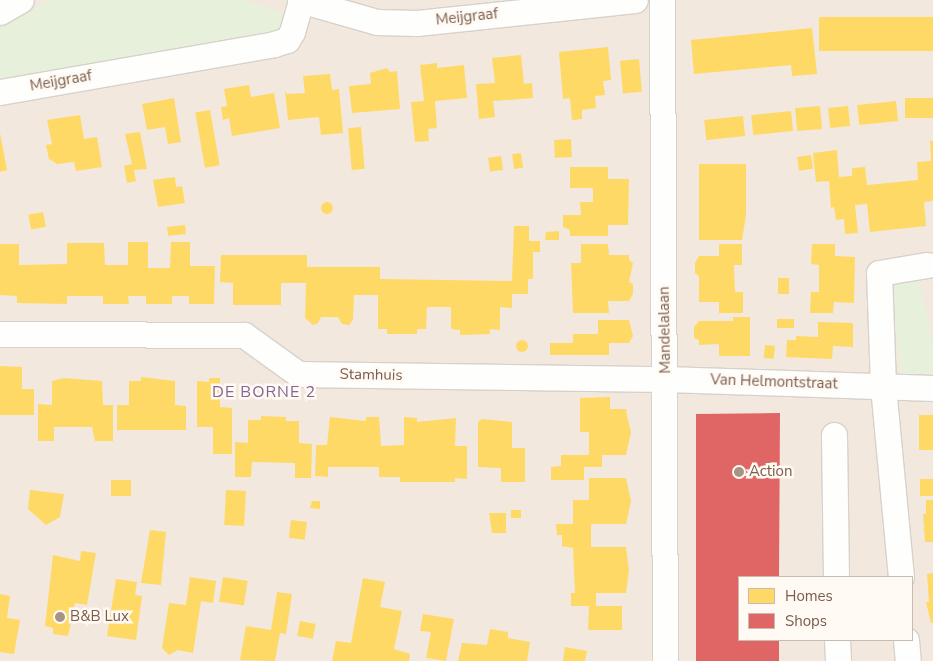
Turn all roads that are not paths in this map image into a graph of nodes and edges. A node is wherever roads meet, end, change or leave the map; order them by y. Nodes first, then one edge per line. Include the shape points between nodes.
1 (21, 0) edge
2 (300, 0) edge
3 (635, 0) edge
4 (662, 0) edge
5 (0, 12) edge
6 (0, 92) edge
7 (927, 265) dead end
8 (0, 334) edge
9 (666, 378) junction
10 (883, 386) junction
11 (933, 388) edge
12 (834, 435) dead end
13 (836, 576) edge
14 (900, 576) edge
15 (837, 641) edge
16 (906, 641) edge
17 (665, 661) edge
18 (838, 661) edge
19 (908, 661) edge

1 - 5 street
2 - 3 street, Meijgraaf via 377,22 417,23
2 - 6 street, Meijgraaf via 288,40
4 - 9 street, Mandelalaan
7 - 10 street via 879,272
8 - 9 street, Stamhuis via 244,335 298,374
9 - 10 street, Van Helmontstraat
9 - 17 street, Mandelalaan
10 - 11 street, Van Helmontstraat
10 - 14 street
12 - 13 street
15 - 18 street
16 - 19 street

